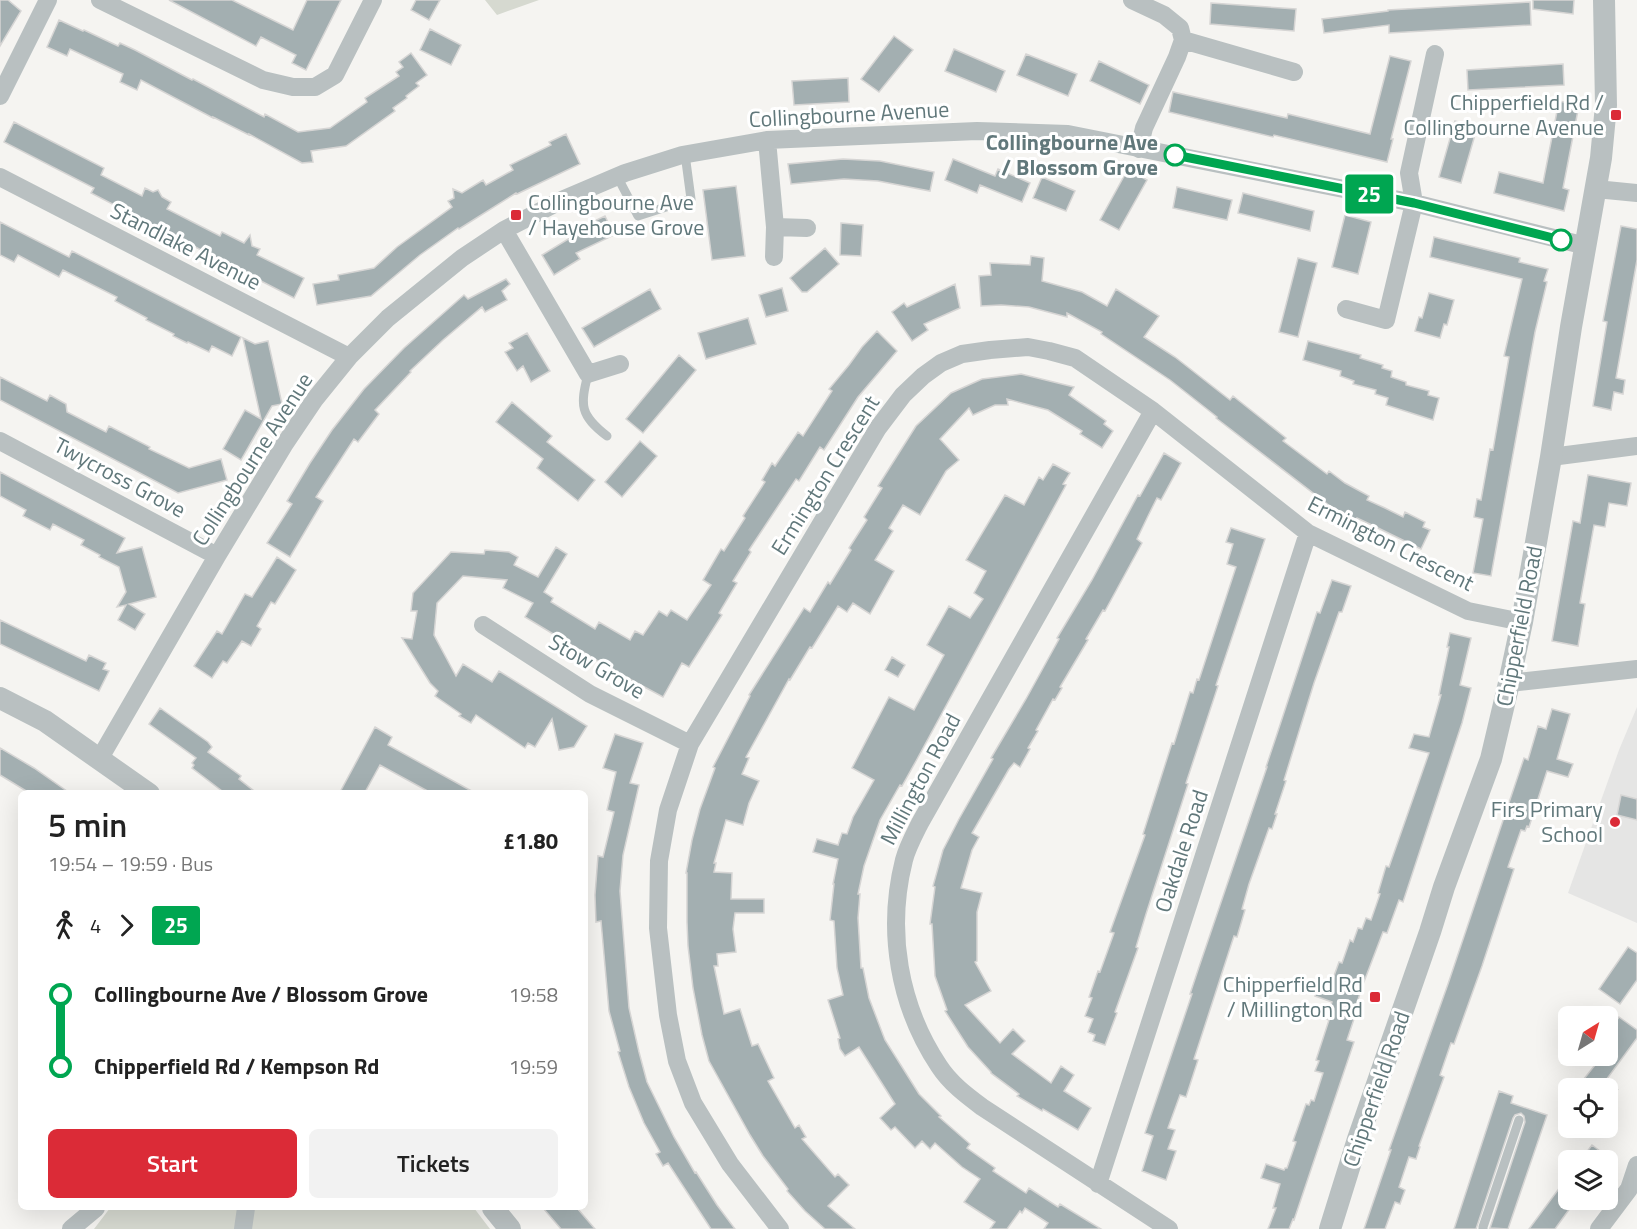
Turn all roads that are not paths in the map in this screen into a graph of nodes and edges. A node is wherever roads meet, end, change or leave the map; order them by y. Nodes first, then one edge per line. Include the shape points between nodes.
1 (48, 0) edge
2 (100, 0) edge
3 (373, 0) edge
4 (1132, 0) edge
5 (1604, 0) edge
6 (1183, 40) junction
7 (1435, 54) dead end
8 (1294, 72) dead end
9 (0, 96) edge
10 (767, 140) junction
11 (1139, 148) junction
12 (685, 154) junction
13 (617, 176) junction
14 (0, 177) edge
15 (1596, 189) junction
16 (1637, 193) edge
17 (1414, 203) junction
18 (775, 227) junction
19 (807, 228) dead end
20 (504, 230) junction
21 (1586, 246) junction
22 (774, 257) dead end
23 (1346, 309) dead end
24 (350, 357) junction
25 (620, 364) dead end
26 (588, 374) junction
27 (1153, 411) junction
28 (607, 436) dead end
29 (0, 441) edge
30 (1637, 446) edge
31 (1551, 457) junction
32 (1308, 533) junction
33 (217, 556) junction
34 (1522, 622) junction
35 (483, 625) dead end
36 (1637, 669) edge
37 (1509, 683) junction
38 (0, 698) edge
39 (690, 744) junction
40 (100, 758) junction
41 (144, 790) edge
42 (1519, 1120) dead end
43 (1637, 1165) edge
44 (1098, 1184) junction
45 (94, 1210) edge
46 (246, 1210) edge
47 (495, 1210) edge
48 (72, 1229) edge
49 (243, 1229) edge
50 (510, 1229) edge
51 (780, 1229) edge
52 (1168, 1229) edge
53 (1330, 1229) edge
54 (1483, 1229) edge
55 (1599, 1229) edge

1 - 9 street
2 - 3 street via 263,80 293,87 315,87 335,75
4 - 6 street via 1164,15 1180,28
5 - 15 street, Chipperfield Road via 1606,105
6 - 8 street
6 - 11 street
7 - 17 street via 1409,173
10 - 11 street, Collingbourne Avenue via 977,131 1068,134
10 - 12 street, Collingbourne Avenue
10 - 18 street
11 - 17 street, Collingbourne Avenue
12 - 13 street, Collingbourne Avenue
12 - 13 lane via 691,199 638,216
13 - 20 street, Collingbourne Avenue
14 - 24 street, Standlake Avenue
15 - 16 street
15 - 21 street, Chipperfield Road
17 - 21 street, Collingbourne Avenue
17 - 23 street via 1386,321
18 - 19 street
18 - 22 street
20 - 24 street, Collingbourne Avenue via 462,258 388,318
20 - 26 street
21 - 31 street, Chipperfield Road
24 - 33 street, Collingbourne Avenue via 284,445
25 - 26 street
26 - 28 lane via 582,396 584,410
27 - 32 street, Ermington Crescent
27 - 39 street, Ermington Crescent via 1075,358 1028,347 962,354 922,375 878,428
27 - 44 street, Millington Road via 920,823 904,859 895,916 902,980 915,1024 939,1067 982,1107
29 - 33 street, Twycross Grove
30 - 31 street
31 - 34 street, Chipperfield Road
32 - 34 street, Ermington Crescent via 1468,610
32 - 44 street, Oakdale Road
33 - 40 street, Collingbourne Avenue
34 - 37 street, Chipperfield Road
35 - 39 street, Stow Grove via 590,694
36 - 37 street
37 - 53 street, Chipperfield Road via 1491,759
38 - 40 street via 45,721
39 - 51 street, Ermington Crescent via 668,810 659,861 658,928 668,1015 677,1061 693,1103 730,1164
40 - 41 street
42 - 54 lane
43 - 55 street via 1629,1189
44 - 52 street, Millington Road
45 - 48 street
46 - 49 street
47 - 50 street

